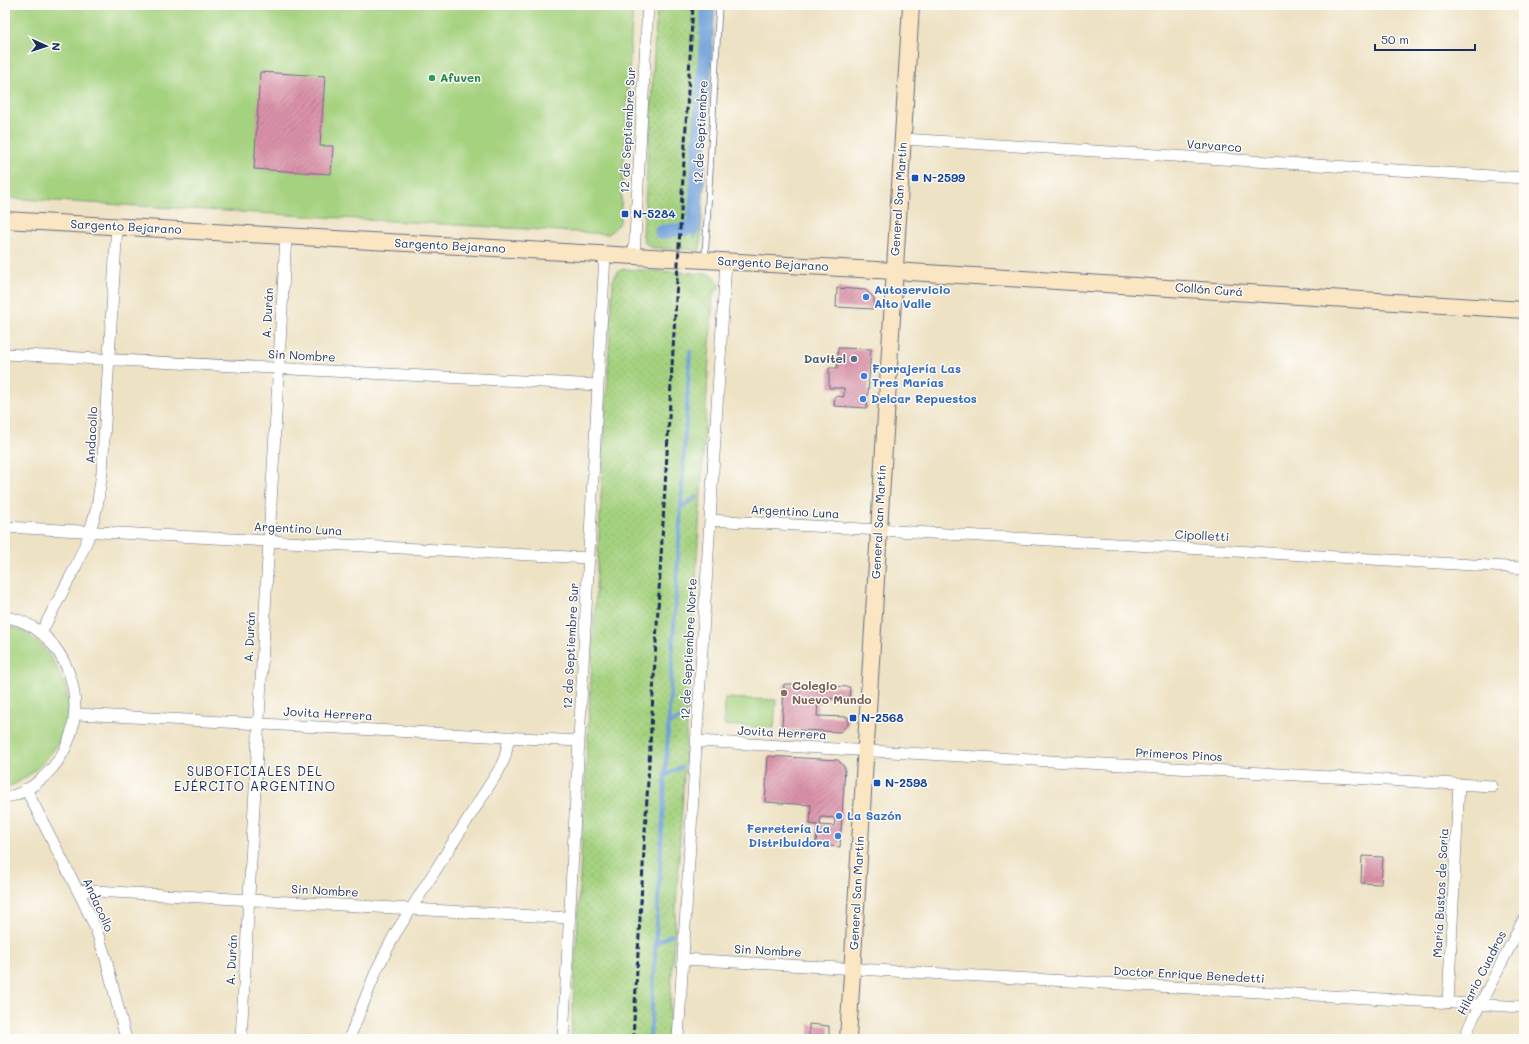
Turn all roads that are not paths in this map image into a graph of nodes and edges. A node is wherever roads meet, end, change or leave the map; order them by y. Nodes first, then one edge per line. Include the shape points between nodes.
1 (648, 5) edge
2 (719, 5) edge
3 (911, 5) edge
4 (903, 139) junction
5 (1524, 178) edge
6 (5, 220) edge
7 (117, 226) junction
8 (286, 236) junction
9 (605, 254) junction
10 (634, 256) junction
11 (705, 260) junction
12 (726, 261) junction
13 (894, 271) junction
14 (1524, 310) edge
15 (5, 354) edge
16 (109, 359) junction
17 (278, 368) junction
18 (598, 385) junction
19 (710, 520) junction
20 (5, 527) edge
21 (878, 530) junction
22 (90, 531) junction
23 (268, 541) junction
24 (589, 558) junction
25 (1524, 568) edge
26 (5, 617) edge
27 (41, 633) junction
28 (76, 714) junction
29 (258, 724) junction
30 (509, 737) junction
31 (696, 740) junction
32 (579, 741) junction
33 (865, 750) junction
34 (1459, 784) junction
35 (1492, 786) dead end
36 (26, 789) junction
37 (5, 797) edge
38 (78, 890) junction
39 (248, 900) junction
40 (411, 909) junction
41 (570, 918) junction
42 (1524, 919) edge
43 (683, 959) junction
44 (852, 969) junction
45 (1448, 1003) junction
46 (1481, 1005) junction
47 (1524, 1008) edge
48 (126, 1039) edge
49 (241, 1039) edge
50 (350, 1039) edge
51 (563, 1039) edge
52 (678, 1039) edge
53 (848, 1039) edge
54 (1464, 1039) edge

1 - 10 street, 12 de Septiembre Sur
2 - 11 lane, 12 de Septiembre
3 - 4 main road, General San Martín
4 - 5 street, Varvarco
4 - 13 main road, General San Martín
6 - 7 main road, Sargento Bejarano
7 - 8 main road, Sargento Bejarano
7 - 16 street, Andacollo
8 - 9 main road, Sargento Bejarano
8 - 17 street, A. Durán
9 - 10 main road, Sargento Bejarano
9 - 18 street, 12 de Septiembre Sur
10 - 11 main road, Sargento Bejarano
11 - 12 main road, Sargento Bejarano
12 - 13 main road, Sargento Bejarano
12 - 19 street, 12 de Septiembre Norte
13 - 14 main road, Collón Curá
13 - 21 main road, General San Martín
15 - 16 street, Sin Nombre
16 - 17 street, Sin Nombre
16 - 22 street, Andacollo via 102,472 97,507
17 - 18 street, Sin Nombre
17 - 23 street, A. Durán
18 - 24 street, 12 de Septiembre Sur
19 - 21 street, Argentino Luna
19 - 31 street, 12 de Septiembre Norte
20 - 22 street, Argentino Luna
21 - 25 street, Cipolletti
21 - 33 main road, General San Martín
22 - 23 street, Argentino Luna
22 - 27 street, Andacollo via 76,566
23 - 24 street, Argentino Luna
23 - 29 street, A. Durán
24 - 32 street, 12 de Septiembre Sur
26 - 27 street via 20,621
27 - 28 street via 58,652 69,674 75,696
28 - 29 street, Jovita Herrera
28 - 36 street via 73,731 58,762 46,775
29 - 30 street, Jovita Herrera
29 - 39 street, A. Durán
30 - 32 street, Jovita Herrera
30 - 40 street via 499,770
31 - 33 street, Jovita Herrera
31 - 43 street, 12 de Septiembre Norte
32 - 41 street, 12 de Septiembre Sur
33 - 34 street, Primeros Pinos
33 - 44 main road, General San Martín
34 - 35 street, Primeros Pinos
34 - 45 street, María Bustos de Soria
36 - 37 street
36 - 38 street, Andacollo
38 - 39 street, Sin Nombre
38 - 48 street, Andacollo via 101,944
39 - 40 street, Sin Nombre
39 - 49 street, A. Durán
40 - 41 street, Sin Nombre
40 - 50 street via 382,957
41 - 51 street, 12 de Septiembre Sur
42 - 46 street, Hilario Cuadros
43 - 44 street, Sin Nombre
43 - 52 street, 12 de Septiembre Norte
44 - 45 street, Doctor Enrique Benedetti
44 - 53 main road, General San Martín
45 - 46 street, Doctor Enrique Benedetti
46 - 47 street, Doctor Enrique Benedetti
46 - 54 street, Hilario Cuadros

